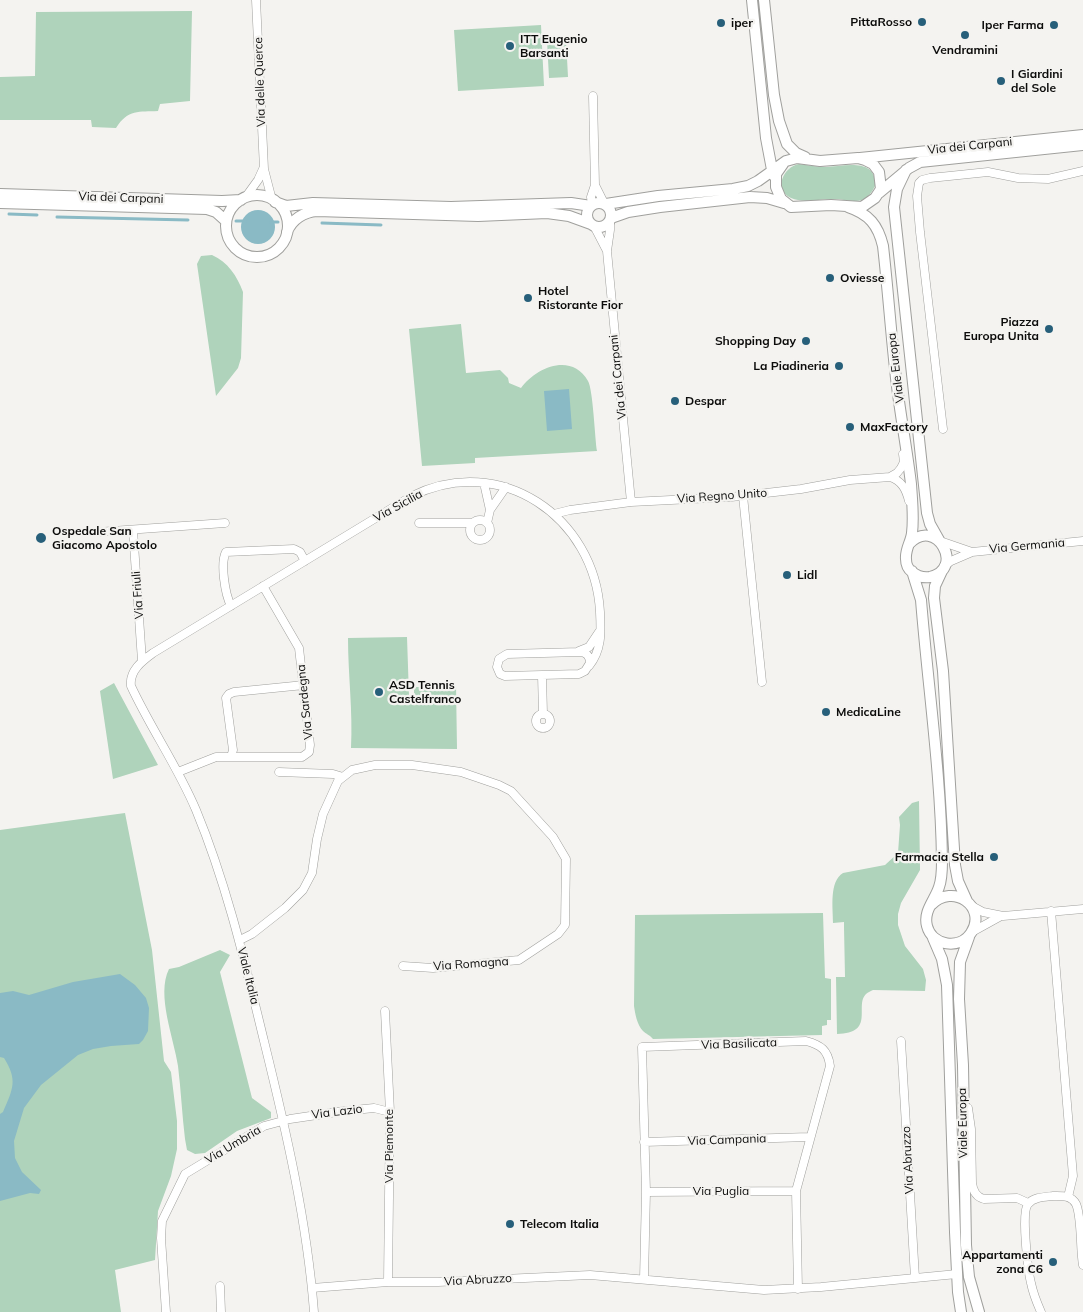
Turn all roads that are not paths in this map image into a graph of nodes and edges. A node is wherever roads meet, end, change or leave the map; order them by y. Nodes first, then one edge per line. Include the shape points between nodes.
1 (256, 0) edge
2 (752, 0) edge
3 (764, 0) edge
4 (593, 96) dead end
5 (1083, 135) edge
6 (766, 138) junction
7 (1083, 145) edge
8 (856, 158) junction
9 (813, 160) junction
10 (783, 164) junction
11 (263, 165) junction
12 (772, 170) junction
13 (906, 170) junction
14 (1083, 171) edge
15 (775, 181) junction
16 (755, 183) junction
17 (596, 185) junction
18 (882, 187) junction
19 (0, 194) edge
20 (243, 199) junction
21 (274, 201) junction
22 (0, 204) edge
23 (605, 204) junction
24 (785, 204) junction
25 (591, 205) junction
26 (848, 207) junction
27 (894, 207) junction
28 (422, 211) junction
29 (610, 219) junction
30 (226, 221) junction
31 (593, 225) junction
32 (287, 232) junction
33 (607, 251) junction
34 (897, 380) junction
35 (943, 430) dead end
36 (890, 476) junction
37 (484, 483) junction
38 (506, 487) junction
39 (743, 496) junction
40 (631, 502) junction
41 (490, 510) junction
42 (554, 514) junction
43 (487, 522) junction
44 (912, 522) junction
45 (225, 523) dead end
46 (419, 523) dead end
47 (472, 523) junction
48 (133, 530) junction
49 (98, 532) dead end
50 (939, 541) junction
51 (1083, 541) edge
52 (910, 544) junction
53 (972, 552) junction
54 (305, 560) junction
55 (944, 567) junction
56 (912, 571) junction
57 (263, 586) junction
58 (231, 606) junction
59 (600, 630) junction
60 (577, 652) junction
61 (142, 661) junction
62 (589, 666) junction
63 (542, 675) junction
64 (762, 682) dead end
65 (304, 685) junction
66 (543, 714) dead end
67 (232, 757) junction
68 (178, 772) junction
69 (279, 772) dead end
70 (343, 777) junction
71 (969, 904) junction
72 (931, 905) junction
73 (1083, 909) edge
74 (1051, 911) junction
75 (1003, 916) junction
76 (971, 933) junction
77 (931, 934) junction
78 (240, 940) junction
79 (404, 966) dead end
80 (385, 1011) dead end
81 (901, 1041) dead end
82 (963, 1090) junction
83 (390, 1112) junction
84 (284, 1121) junction
85 (809, 1137) junction
86 (644, 1142) junction
87 (796, 1191) junction
88 (646, 1192) junction
89 (1068, 1196) junction
90 (1028, 1203) junction
91 (1083, 1265) edge
92 (957, 1274) junction
93 (915, 1278) junction
94 (644, 1279) junction
95 (388, 1282) junction
96 (220, 1286) dead end
97 (312, 1288) junction
98 (798, 1289) junction
99 (166, 1312) edge
100 (221, 1312) edge
101 (314, 1312) edge
102 (961, 1312) edge
103 (979, 1312) edge
104 (1041, 1312) edge

1 - 11 street, Via delle Querce
2 - 6 street
3 - 9 street via 774,95 782,133 793,151
4 - 17 street
5 - 8 street, Via dei Carpani
6 - 12 street
6 - 16 street via 766,169
7 - 13 street, Via dei Carpani via 929,160
8 - 9 street, Via dei Carpani
8 - 18 street, Viale Europa via 873,164 879,172
9 - 10 street, Via dei Carpani via 796,158
10 - 12 street
10 - 15 street via 776,172
11 - 20 street, Via delle Querce via 260,178
11 - 21 street, Via delle Querce
12 - 15 street
12 - 16 street
13 - 18 street, Via dei Carpani
13 - 27 street, Viale Europa
14 - 35 street via 1048,178 1018,178 988,172 930,178 919,183 920,223
15 - 24 street via 778,195
16 - 23 street via 733,189
17 - 23 street
17 - 25 street
18 - 26 street, Via dei Carpani via 866,206
18 - 27 street, Viale Europa
19 - 20 street, Via dei Carpani via 216,201
20 - 21 street via 257,196
20 - 30 street via 230,210
21 - 28 street via 286,206 313,203
21 - 32 street via 284,213
22 - 30 street, Via dei Carpani via 207,209
23 - 25 street via 597,202
23 - 29 street via 611,210
24 - 26 street
24 - 29 street via 750,197 628,212
25 - 28 street via 571,203
25 - 31 street via 587,215
26 - 34 street, Viale Europa via 867,216 880,234
27 - 50 street, Viale Europa via 927,513
28 - 31 street via 478,216 547,213
28 - 32 street via 314,212 298,218
29 - 31 street via 604,226
29 - 33 street, Via dei Carpani
30 - 32 street via 232,244 249,256 271,254 282,244
31 - 33 street, Via dei Carpani
33 - 40 street, Via dei Carpani
34 - 36 street via 904,462 899,471
34 - 44 street, Viale Europa via 910,477
36 - 39 street, Via Regno Unito
36 - 44 street via 905,489
37 - 38 street, Via Sicilia
37 - 41 street
37 - 54 street, Via Sicilia via 452,484 420,492
38 - 41 street
38 - 42 street, Via Sicilia
39 - 40 street, Via Regno Unito
39 - 64 street
40 - 42 street, Via Regno Unito
41 - 43 street
42 - 59 street, Via Sicilia via 575,537 592,570 599,598
43 - 47 street via 478,520
43 - 47 street via 490,532 480,540 471,536
44 - 52 street, Viale Europa
45 - 48 street
46 - 47 street
48 - 49 street
48 - 61 street, Via Friuli
50 - 52 street via 924,536
50 - 53 street, Via Germania
50 - 55 street, Viale Europa via 946,553
51 - 53 street, Via Germania
52 - 56 street, Viale Europa via 906,559
53 - 55 street, Via Germania
54 - 57 street, Via Sicilia
54 - 58 street via 294,549 226,552 223,560 226,594
55 - 56 street via 928,577
55 - 71 street, Viale Europa via 935,586 934,602 943,671 955,865 958,881
56 - 72 street, Viale Europa via 921,600 940,798 942,867 939,888
57 - 58 street, Via Sicilia
57 - 65 street, Via Sardegna via 299,648
58 - 61 street, Via Sicilia
59 - 60 street via 589,647
59 - 62 street, Via Sicilia via 598,650
60 - 62 street via 588,656
60 - 63 street via 507,654 498,661 498,670 503,675
61 - 68 street, Viale Italia via 132,674 130,686
62 - 63 street via 579,674
63 - 66 street
65 - 67 street via 229,694 226,698
65 - 67 street, Via Sardegna via 309,752 302,757
67 - 68 street, Via Sardegna via 216,757
68 - 78 street, Viale Italia via 209,843
69 - 70 street
70 - 78 street via 323,814 312,873 303,890 285,908
70 - 79 street, Via Romagna via 352,770 375,765 412,765 461,772 499,785 511,791 553,837 566,858 564,925 558,934 528,956 519,960 433,968
71 - 72 street via 957,896 948,895
71 - 75 street via 983,912
71 - 76 street, Viale Europa via 975,918
72 - 77 street, Viale Europa via 926,920
73 - 74 street
74 - 75 street
74 - 89 street via 1073,1176
75 - 76 street
76 - 77 street via 962,942 950,944 940,942
76 - 82 street, Viale Europa via 960,962
77 - 92 street, Viale Europa via 942,959 947,985
78 - 84 street, Viale Italia
80 - 83 street, Via Piemonte
81 - 93 street, Via Abruzzo
82 - 90 street via 970,1129 973,1191 984,1199 1017,1198
82 - 103 street, Viale Europa via 967,1263
83 - 84 street, Via Lazio via 374,1108 312,1114
83 - 95 street, Via Piemonte
84 - 97 street, Viale Italia
84 - 99 street, Via Umbria via 264,1126 185,1174 162,1221 160,1238
85 - 86 street, Via Campania
85 - 86 street, Via Basilicata via 830,1066 826,1051 806,1041 642,1047
85 - 87 street
86 - 88 street
87 - 88 street, Via Puglia
87 - 98 street
88 - 94 street
89 - 90 street via 1036,1198
89 - 91 street via 1077,1208
90 - 104 street via 1024,1218 1028,1270
92 - 93 street, Via Abruzzo
92 - 102 street, Viale Europa
93 - 98 street, Via Abruzzo
94 - 95 street, Via Abruzzo via 582,1275
94 - 98 street, Via Abruzzo via 729,1288
95 - 97 street, Via Abruzzo
96 - 100 street
97 - 101 street, Viale Italia

